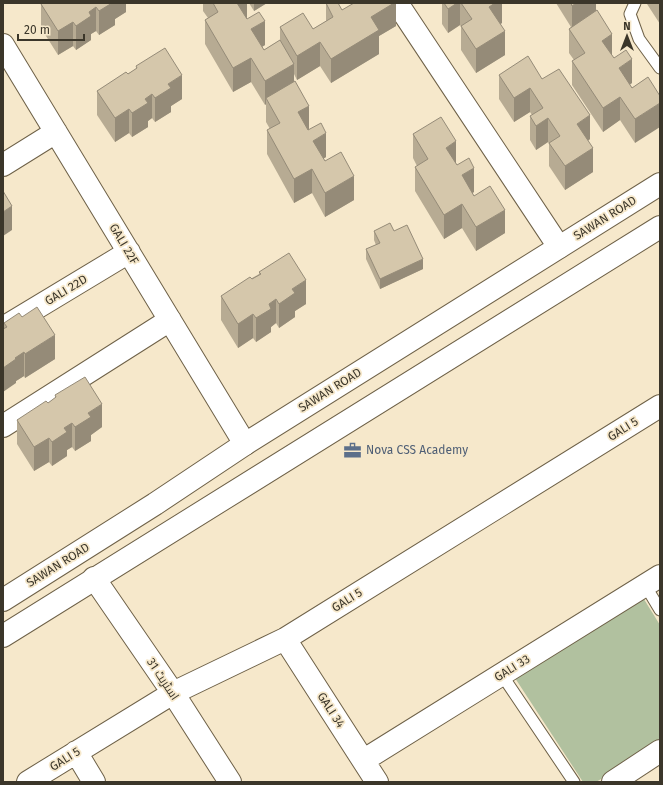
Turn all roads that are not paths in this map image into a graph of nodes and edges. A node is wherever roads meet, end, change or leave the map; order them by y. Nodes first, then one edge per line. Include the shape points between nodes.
1 (398, 3) edge
2 (635, 3) edge
3 (3, 45) edge
4 (660, 68) edge
5 (56, 132) junction
6 (3, 165) edge
7 (660, 184) edge
8 (660, 227) edge
9 (559, 248) junction
10 (129, 252) junction
11 (170, 320) junction
12 (3, 328) edge
13 (660, 406) edge
14 (3, 426) edge
15 (245, 444) junction
16 (94, 578) junction
17 (652, 581) edge
18 (3, 600) edge
19 (660, 610) edge
20 (3, 636) edge
21 (285, 639) junction
22 (502, 675) junction
23 (173, 693) junction
24 (660, 751) edge
25 (76, 752) junction
26 (364, 760) junction
27 (28, 782) edge
28 (94, 782) edge
29 (230, 782) edge
30 (377, 782) edge
31 (574, 782) edge
32 (613, 782) edge

1 - 9 street
2 - 4 lane via 630,14 639,39
3 - 5 street, GALI 22F
5 - 6 street
5 - 10 street, GALI 22F
7 - 9 street, SAWAN ROAD
8 - 16 street
9 - 15 street, SAWAN ROAD
10 - 11 street, GALI 22F
10 - 12 street, GALI 22D
11 - 14 street
11 - 15 street, GALI 22F
13 - 21 street, GALI 5
15 - 18 street, SAWAN ROAD
16 - 20 street
16 - 23 street, اسٹریٹ 31
17 - 19 lane
17 - 22 street, GALI 33
21 - 23 street, GALI 5
21 - 26 street, GALI 34
22 - 26 street, GALI 33
22 - 31 lane
23 - 25 street, GALI 5
23 - 29 street, اسٹریٹ 31
24 - 32 street
25 - 27 street, GALI 5
25 - 28 street
26 - 30 street, GALI 34

